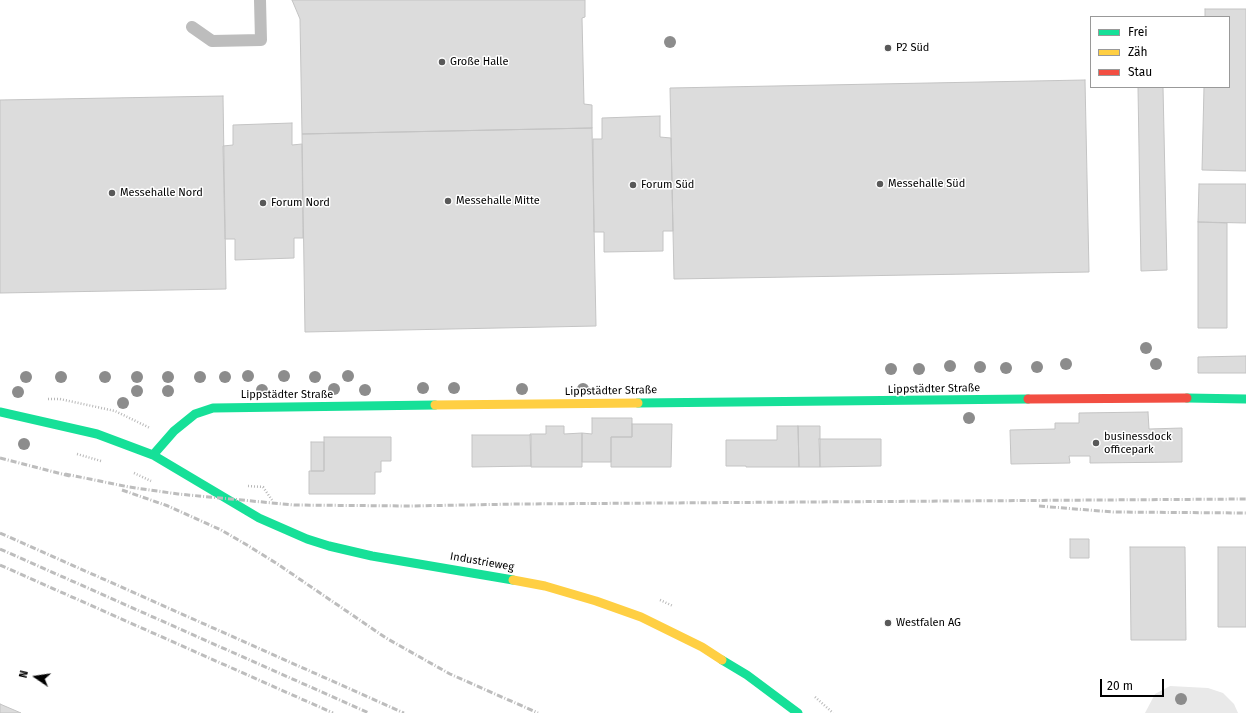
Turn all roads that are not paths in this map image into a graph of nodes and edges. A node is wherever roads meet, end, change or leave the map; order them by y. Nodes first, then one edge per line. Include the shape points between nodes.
1 (260, 0) edge
2 (192, 27) dead end
3 (1246, 399) edge
4 (0, 412) edge
5 (153, 455) junction
6 (798, 713) edge

1 - 2 lane via 261,40 212,41
3 - 5 street, Lippstädter Straße via 213,408 195,414 174,431
4 - 5 street via 97,434
5 - 6 street, Industrieweg via 260,518 307,539 372,556 545,586 641,616 702,647 747,675

